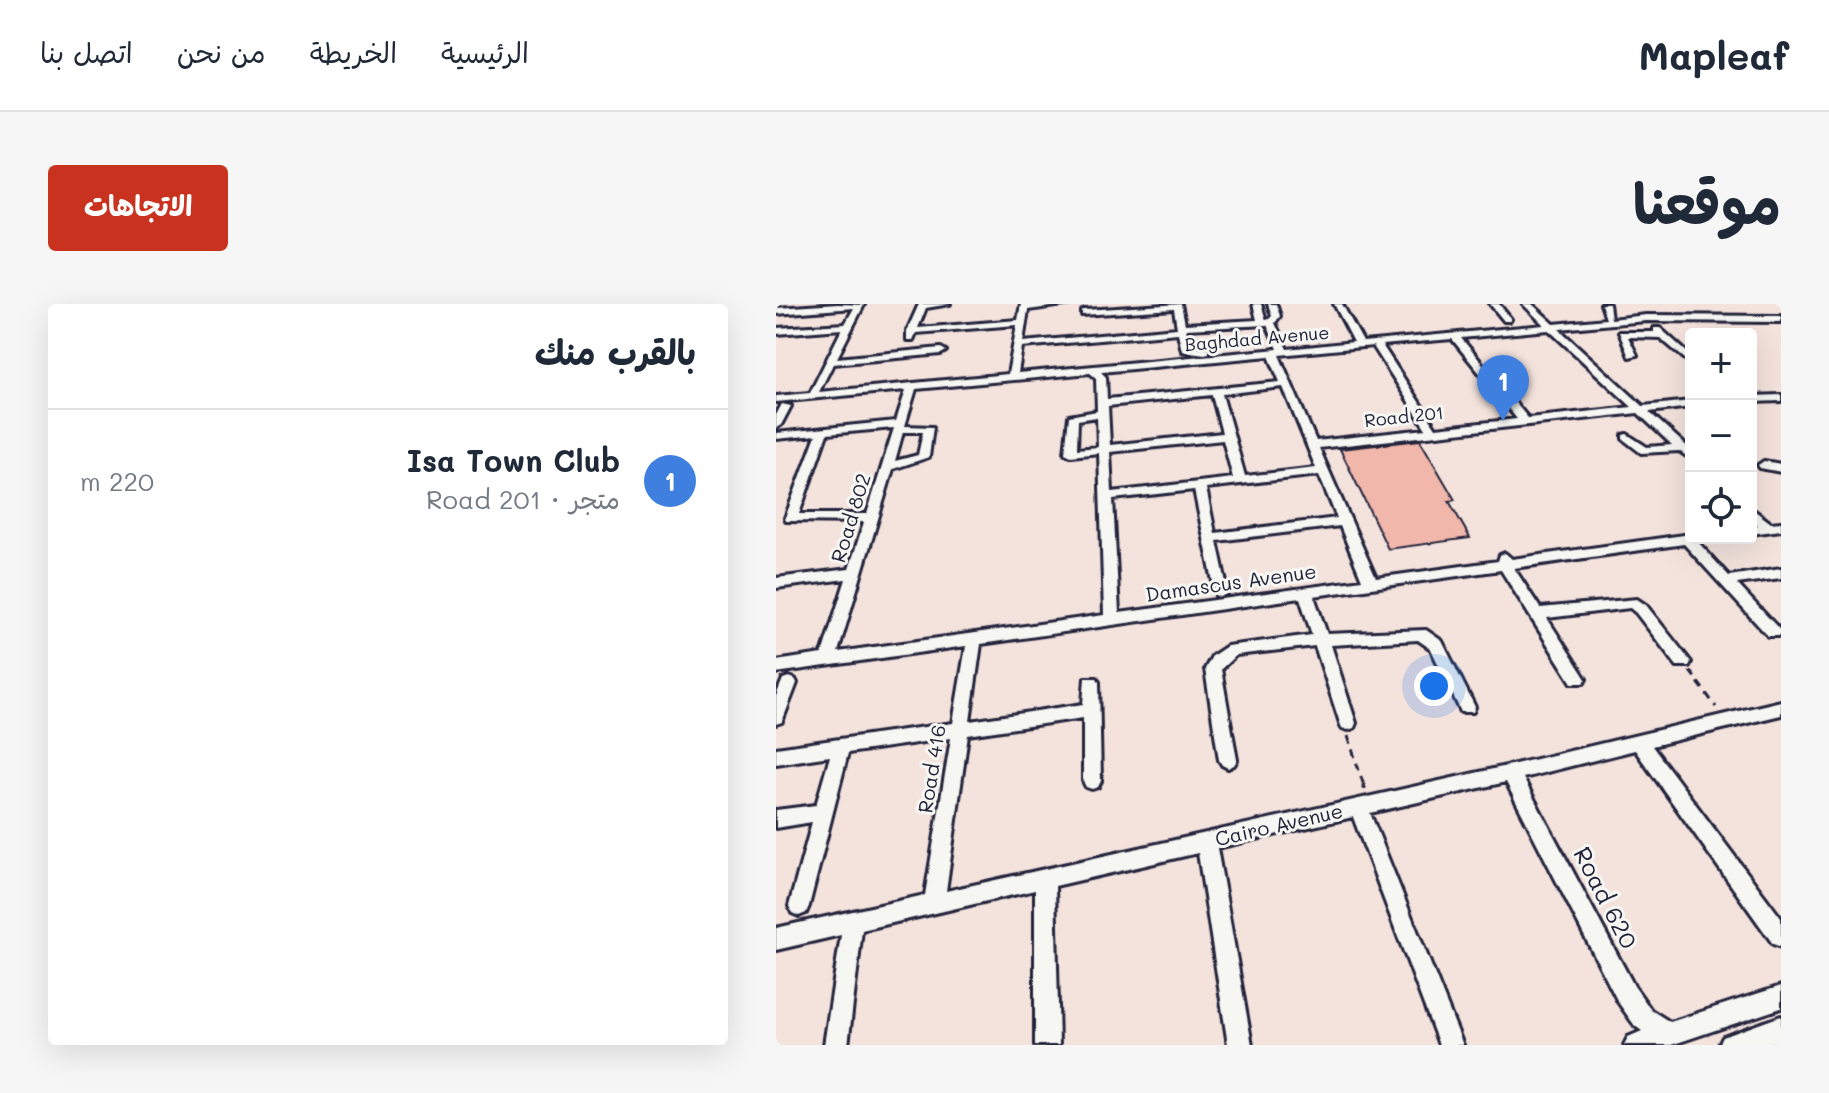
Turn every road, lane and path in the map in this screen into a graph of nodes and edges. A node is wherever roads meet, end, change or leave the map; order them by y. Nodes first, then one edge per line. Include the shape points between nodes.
1 (860, 304) edge
2 (946, 304) edge
3 (1067, 304) edge
4 (1257, 304) edge
5 (1272, 304) edge
6 (1338, 304) edge
7 (1494, 304) edge
8 (1527, 304) edge
9 (1593, 304) edge
10 (1668, 304) edge
11 (922, 305) edge
12 (1177, 305) edge
13 (1605, 305) edge
14 (1025, 306) edge
15 (1115, 306) edge
16 (1088, 307) edge
17 (1770, 308) dead end
18 (1781, 308) edge
19 (776, 311) edge
20 (1608, 317) dead end
21 (1682, 317) junction
22 (1646, 318) junction
23 (1507, 319) dead end
24 (1781, 320) edge
25 (1266, 321) junction
26 (1021, 322) junction
27 (849, 326) junction
28 (948, 328) junction
29 (1553, 328) junction
30 (933, 329) junction
31 (1181, 329) junction
32 (780, 331) edge
33 (912, 331) junction
34 (1662, 335) junction
35 (1455, 337) junction
36 (1079, 339) junction
37 (928, 342) dead end
38 (776, 344) edge
39 (1376, 344) junction
40 (1017, 345) junction
41 (1360, 345) junction
42 (941, 351) junction
43 (1280, 352) junction
44 (903, 354) junction
45 (1632, 355) dead end
46 (1685, 356) edge
47 (830, 361) junction
48 (937, 364) dead end
49 (1101, 372) junction
50 (1012, 378) junction
51 (1766, 383) dead end
52 (1286, 384) junction
53 (912, 386) junction
54 (814, 391) dead end
55 (1216, 392) junction
56 (1779, 398) edge
57 (1757, 399) edge
58 (781, 402) edge
59 (1685, 405) edge
60 (1102, 408) junction
61 (1641, 410) junction
62 (1526, 423) junction
63 (776, 425) edge
64 (1505, 425) junction
65 (900, 426) junction
66 (823, 431) junction
67 (1433, 432) junction
68 (776, 436) edge
69 (1228, 436) junction
70 (1627, 437) dead end
71 (1517, 441) dead end
72 (1312, 445) junction
73 (1685, 451) edge
74 (1105, 452) junction
75 (1685, 452) edge
76 (1764, 465) dead end
77 (887, 467) junction
78 (1781, 468) edge
79 (1324, 471) junction
80 (1240, 481) junction
81 (1199, 486) junction
82 (1107, 496) junction
83 (1757, 516) edge
84 (871, 518) junction
85 (1345, 521) junction
86 (1775, 527) edge
87 (1685, 536) edge
88 (1210, 538) junction
89 (1697, 544) edge
90 (1505, 565) junction
91 (855, 573) junction
92 (1781, 573) edge
93 (1726, 581) junction
94 (776, 583) edge
95 (1371, 583) junction
96 (1221, 592) dead end
97 (1306, 593) junction
98 (1537, 614) junction
99 (1112, 621) junction
100 (1773, 632) dead end
101 (974, 641) junction
102 (1322, 641) junction
103 (828, 661) junction
104 (1683, 662) joint
105 (776, 667) edge
106 (1578, 679) dead end
107 (1091, 682) dead end
108 (789, 683) dead end
109 (1467, 707) dead end
110 (1091, 710) junction
111 (1777, 715) edge
112 (776, 717) edge
113 (1725, 720) junction
114 (1348, 723) joint
115 (960, 730) junction
116 (1640, 743) junction
117 (841, 747) junction
118 (776, 756) edge
119 (1228, 760) dead end
120 (1511, 773) junction
121 (1092, 781) dead end
122 (1364, 806) junction
123 (824, 812) junction
124 (776, 819) edge
125 (1206, 842) junction
126 (1045, 879) junction
127 (934, 905) junction
128 (799, 906) dead end
129 (853, 922) junction
130 (1781, 936) edge
131 (776, 939) edge
132 (1781, 997) edge
133 (1781, 1028) edge
134 (1667, 1034) junction
135 (1763, 1040) edge
136 (836, 1045) edge
137 (1047, 1045) edge
138 (1240, 1045) edge
139 (1451, 1045) edge
140 (1636, 1045) edge
141 (1731, 1045) edge

1 - 19 street
1 - 27 street
2 - 11 street
3 - 14 street
4 - 25 street
5 - 25 street via 1276,316
6 - 41 street
7 - 23 street
8 - 29 street
9 - 13 street
10 - 21 street
11 - 33 street
12 - 15 street
12 - 31 street
13 - 20 street
14 - 26 street
15 - 16 street
16 - 36 street
17 - 18 street
21 - 22 street, Baghdad Avenue
21 - 24 street, Baghdad Avenue
22 - 29 street, Baghdad Avenue
22 - 34 street
25 - 31 street via 1243,318
25 - 43 street
26 - 28 street
26 - 40 street
27 - 32 street
27 - 47 street
28 - 30 street
28 - 42 street
29 - 35 street, Baghdad Avenue
29 - 61 street
30 - 33 street
30 - 37 street
31 - 36 street
31 - 43 street via 1189,351 1261,346
32 - 38 street
33 - 44 street
34 - 45 street via 1622,334
34 - 46 street
35 - 39 street, Baghdad Avenue
35 - 62 street
36 - 40 street
39 - 41 street, Baghdad Avenue
39 - 67 street
40 - 50 street
41 - 43 street, Baghdad Avenue
42 - 44 street
42 - 48 street
43 - 49 street, Baghdad Avenue
43 - 52 street
44 - 47 street
47 - 54 street
49 - 50 street, Baghdad Avenue
49 - 60 street
50 - 53 street, Baghdad Avenue
51 - 56 street
52 - 55 street
52 - 72 street
53 - 58 street, Baghdad Avenue
53 - 65 street, Road 802
55 - 60 street
55 - 69 street
56 - 57 street
58 - 63 street
59 - 61 street, Road 201
60 - 74 street
60 - 74 street via 1073,418 1070,452
61 - 62 street, Road 201
61 - 73 street
62 - 64 street, Road 201
64 - 67 street, Road 201
64 - 71 street
65 - 66 street
65 - 77 street, Road 802
65 - 77 street via 929,429 923,457
66 - 68 street
66 - 84 street via 791,518
67 - 72 street, Road 201
69 - 74 street
69 - 80 street
70 - 75 street via 1648,452
72 - 79 street
74 - 82 street
76 - 78 street
77 - 84 street, Road 802
79 - 80 street
79 - 85 street
80 - 81 street
81 - 82 street
81 - 88 street
82 - 99 street
83 - 86 street
84 - 91 street, Road 802
85 - 88 street
85 - 95 street
87 - 90 street, Damascus Avenue
88 - 96 street
89 - 93 street
90 - 95 street, Damascus Avenue
90 - 98 street
91 - 94 street
91 - 103 street, Road 802
92 - 93 street
93 - 100 street
95 - 97 street, Damascus Avenue
97 - 99 street, Damascus Avenue
97 - 102 street
98 - 104 street via 1632,603
98 - 106 street
99 - 101 street, Damascus Avenue
101 - 103 street, Damascus Avenue
101 - 115 street, Road 416
102 - 109 street via 1427,636 1437,645
102 - 114 street
102 - 119 street via 1232,650 1218,660 1213,669
103 - 105 street, Damascus Avenue
104 - 113 path
107 - 110 street
108 - 112 street
110 - 115 street
110 - 121 street
111 - 113 street, Cairo Avenue
113 - 116 street, Cairo Avenue
114 - 122 path
115 - 117 street
115 - 127 street, Road 416
116 - 120 street, Cairo Avenue
116 - 130 street
117 - 118 street
117 - 123 street
120 - 122 street, Cairo Avenue
120 - 134 street, Road 620 via 1626,994 1643,1018
122 - 125 street, Cairo Avenue
122 - 139 street
123 - 124 street
123 - 128 street
125 - 126 street, Cairo Avenue
125 - 138 street
126 - 127 street, Cairo Avenue
126 - 137 street
127 - 129 street, Cairo Avenue
129 - 131 street, Cairo Avenue
129 - 136 street
132 - 134 street
133 - 135 street
134 - 140 street
135 - 141 street

